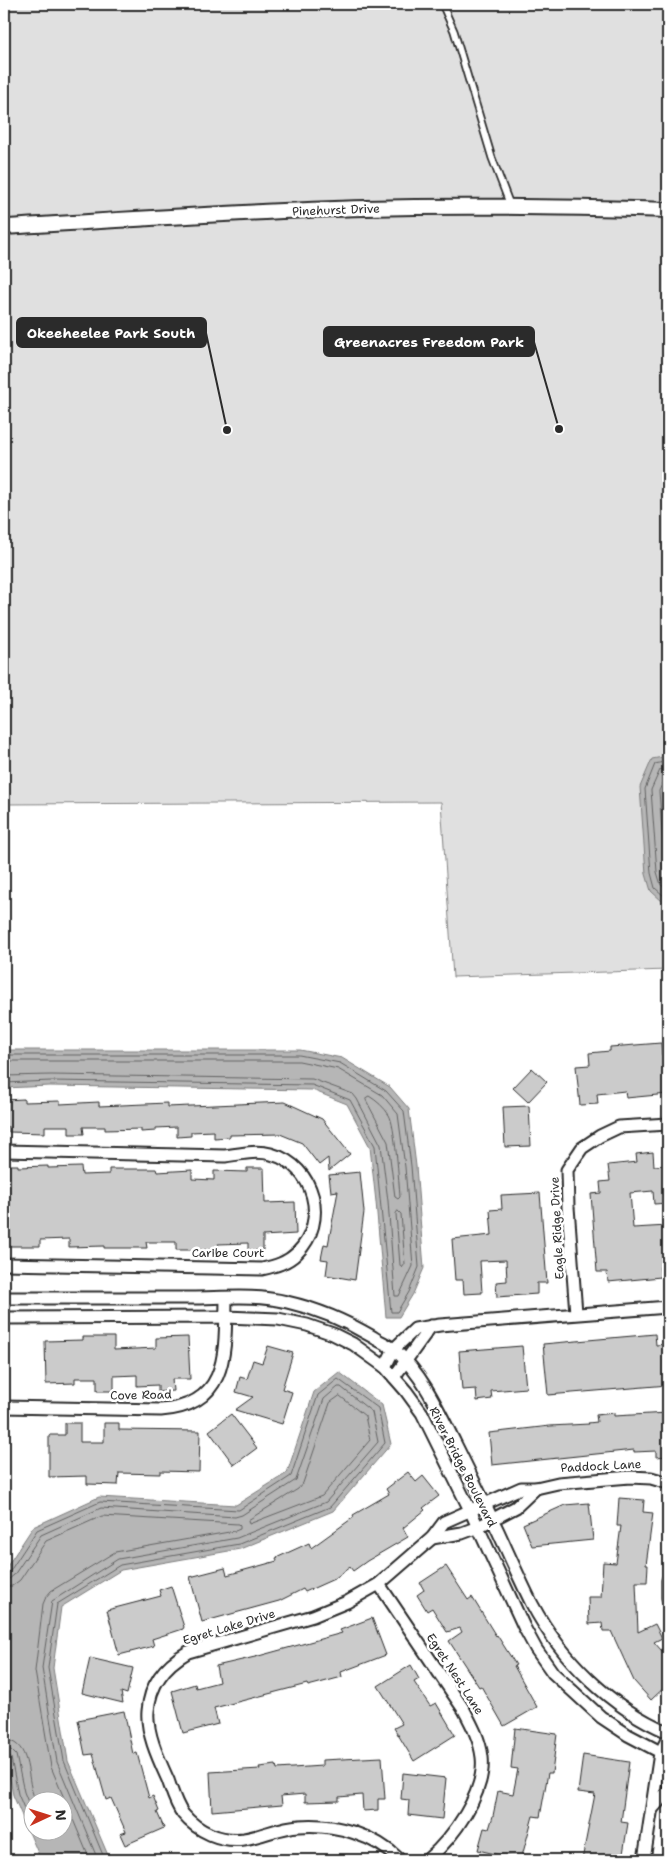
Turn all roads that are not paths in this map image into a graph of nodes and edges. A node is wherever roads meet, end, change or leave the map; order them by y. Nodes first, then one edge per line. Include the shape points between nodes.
1 (442, 4) edge
2 (511, 207) junction
3 (668, 210) edge
4 (4, 227) edge
5 (668, 1124) edge
6 (4, 1151) edge
7 (4, 1264) edge
8 (4, 1298) edge
9 (226, 1298) junction
10 (668, 1306) edge
11 (576, 1314) junction
12 (226, 1317) junction
13 (4, 1318) edge
14 (431, 1326) junction
15 (394, 1349) junction
16 (405, 1360) junction
17 (385, 1367) junction
18 (394, 1377) junction
19 (4, 1408) edge
20 (668, 1483) edge
21 (536, 1488) junction
22 (485, 1503) junction
23 (470, 1510) junction
24 (492, 1518) junction
25 (478, 1527) junction
26 (432, 1538) junction
27 (668, 1580) edge
28 (379, 1584) junction
29 (668, 1598) edge
30 (668, 1732) edge
31 (668, 1738) edge
32 (664, 1754) edge
33 (668, 1791) edge
34 (652, 1809) junction
35 (400, 1860) edge
36 (427, 1860) edge
37 (644, 1860) edge

1 - 2 lane
2 - 3 street, Pinehurst Drive
2 - 4 street, Pinehurst Drive via 367,208
5 - 11 street, Eagle Ridge Drive via 619,1127 582,1148 567,1170
6 - 7 street, Caribe Court via 225,1156 260,1152 290,1162 304,1177 315,1206 313,1227 303,1246 288,1260 262,1269
8 - 9 street, River Bridge Boulevard
9 - 12 street, Cove Road
9 - 15 street, River Bridge Boulevard via 287,1301 317,1310
10 - 11 street
11 - 14 street
12 - 13 street, River Bridge Boulevard
12 - 17 street, River Bridge Boulevard via 307,1325 353,1344
12 - 19 street, Cove Road via 220,1371 209,1389 182,1407 161,1410
14 - 15 street via 415,1329
14 - 16 street
15 - 16 street, River Bridge Boulevard
15 - 17 street
16 - 18 street
16 - 22 street, River Bridge Boulevard via 437,1407
17 - 18 street, River Bridge Boulevard
18 - 23 street, River Bridge Boulevard via 422,1413
20 - 21 street, Paddock Lane via 630,1477 558,1482
21 - 22 street, Paddock Lane via 521,1488
21 - 24 street, Paddock Lane via 516,1507
22 - 23 street, Egret Lake Drive
22 - 24 street, River Bridge Boulevard
23 - 25 street, River Bridge Boulevard
23 - 26 street, Egret Lake Drive via 444,1522
24 - 25 street
24 - 30 street, River Bridge Boulevard via 532,1604 557,1643 606,1694
25 - 26 street
25 - 32 street, River Bridge Boulevard via 524,1627 553,1673 601,1717
26 - 28 street, Egret Lake Drive
27 - 29 street
28 - 35 street, Egret Lake Drive via 313,1616 183,1654 156,1682 148,1704 148,1716 155,1752 182,1812 203,1830 218,1837 234,1839 298,1826 330,1827 368,1839
28 - 36 street, Egret Nest Lane via 464,1710 482,1757 480,1780 469,1808 444,1844
31 - 32 street
32 - 34 street
33 - 34 street
34 - 37 street

